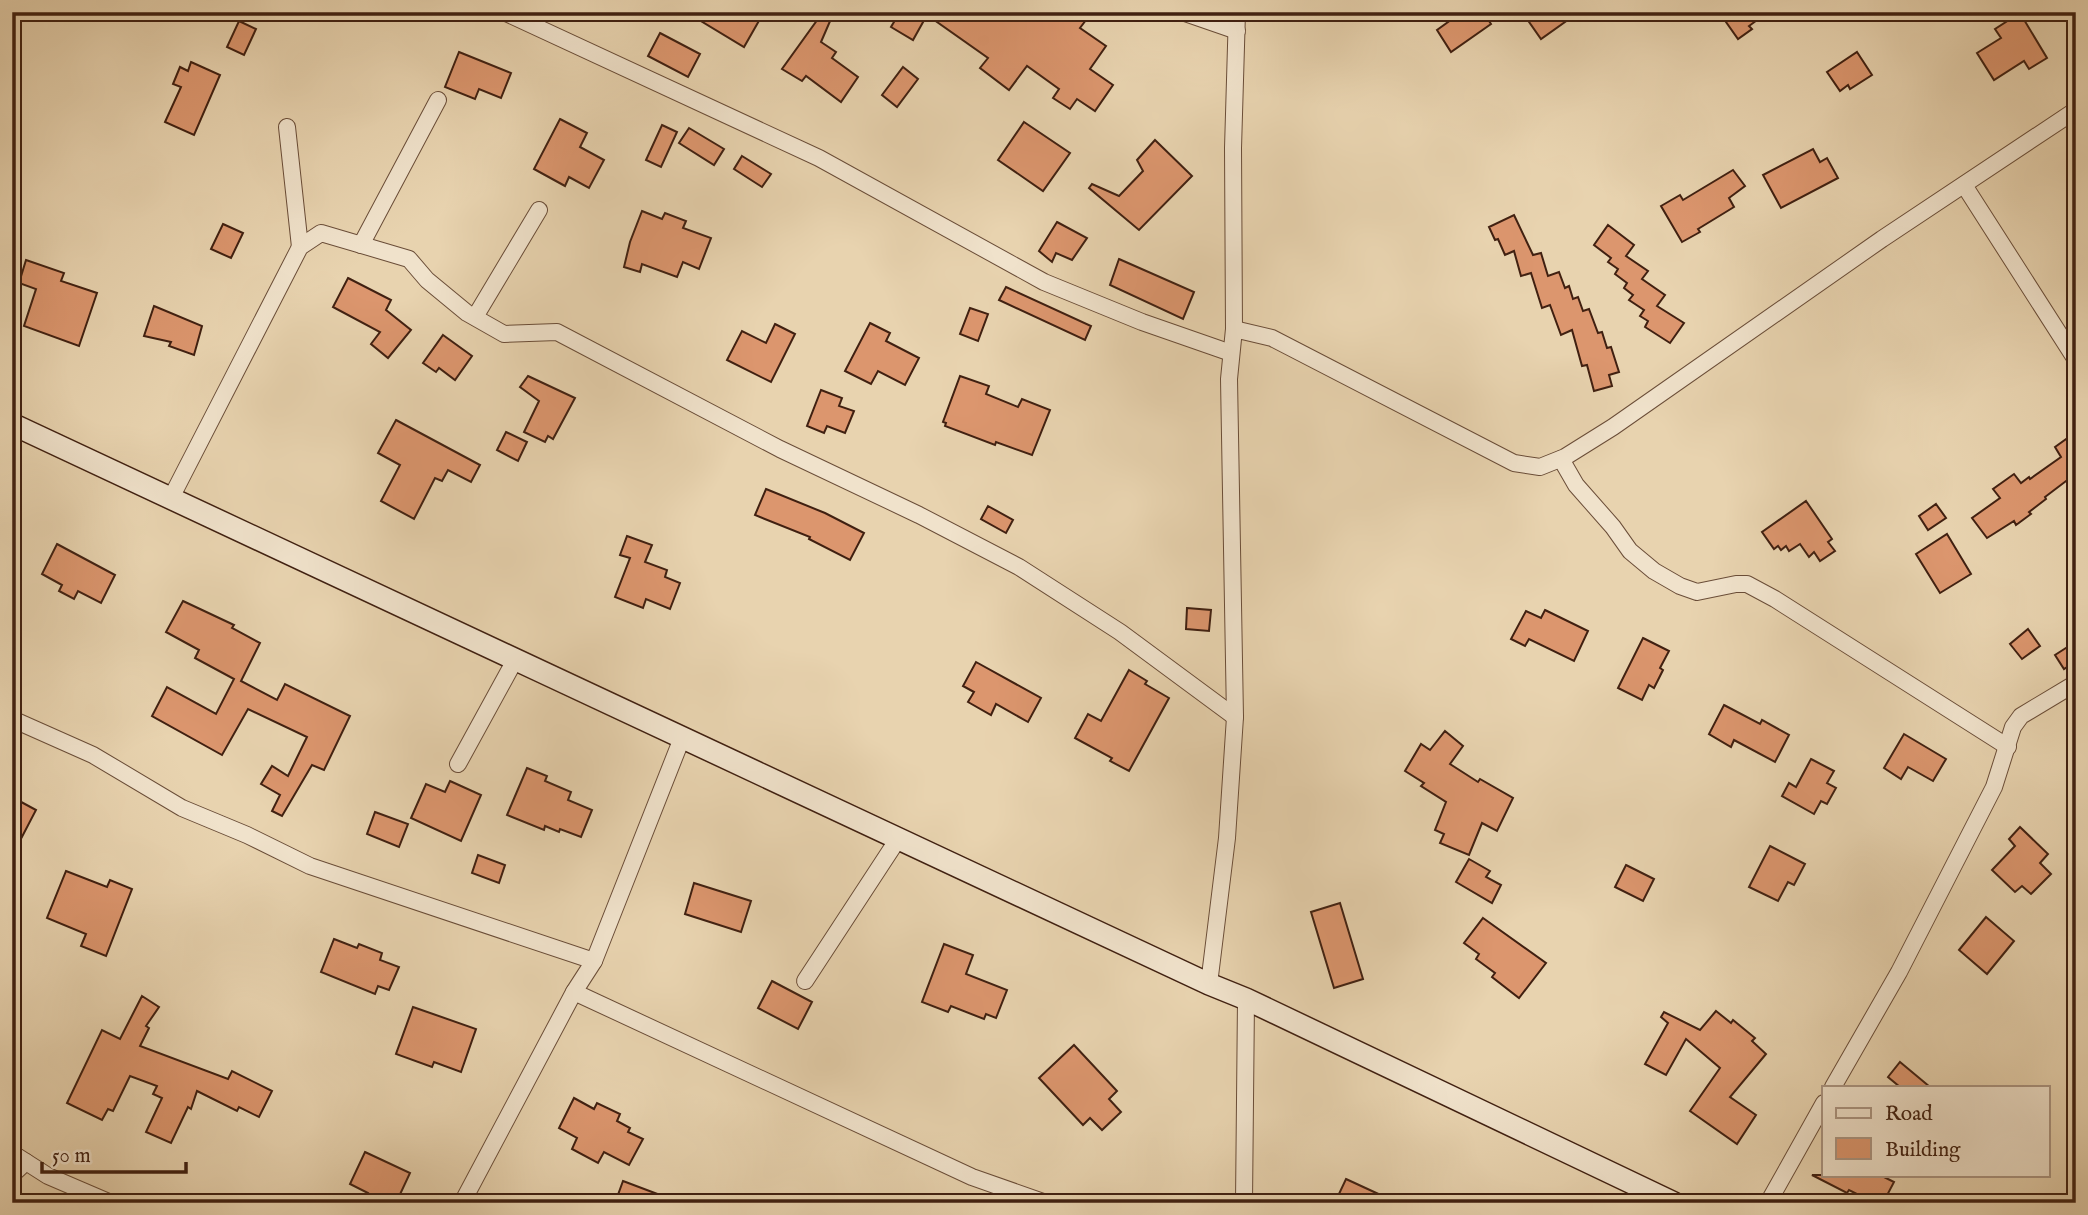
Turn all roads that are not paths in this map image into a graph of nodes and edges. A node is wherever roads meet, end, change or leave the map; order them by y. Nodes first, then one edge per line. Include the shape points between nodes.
1 (504, 12) edge
2 (1182, 12) edge
3 (1237, 12) edge
4 (1237, 30) junction
5 (438, 100) dead end
6 (2076, 110) edge
7 (286, 127) dead end
8 (1964, 184) junction
9 (539, 210) dead end
10 (361, 245) junction
11 (300, 247) junction
12 (475, 317) junction
13 (1234, 330) junction
14 (1231, 353) junction
15 (2076, 360) edge
16 (12, 425) edge
17 (1560, 459) junction
18 (171, 498) junction
19 (515, 660) junction
20 (2076, 683) edge
21 (1235, 717) junction
22 (12, 719) edge
23 (682, 738) junction
24 (2008, 747) junction
25 (458, 764) dead end
26 (898, 839) junction
27 (594, 961) junction
28 (804, 981) dead end
29 (1209, 984) junction
30 (574, 992) junction
31 (1246, 999) junction
32 (1834, 1086) edge
33 (1822, 1107) edge
34 (19, 1157) edge
35 (12, 1175) edge
36 (111, 1203) edge
37 (462, 1203) edge
38 (1046, 1203) edge
39 (1244, 1203) edge
40 (1674, 1203) edge
41 (1768, 1203) edge

1 - 14 street via 819,158 1044,282
2 - 4 street
3 - 4 street
4 - 13 street
5 - 10 street
6 - 8 street
7 - 11 street
8 - 15 street
8 - 17 street
9 - 12 street
10 - 11 street via 321,233
10 - 12 street via 409,260
11 - 18 street
12 - 21 street via 504,334 557,332 1020,567 1120,632
13 - 14 street
13 - 17 street via 1272,338 1514,463 1540,467
14 - 21 street
16 - 18 street
17 - 24 street via 1630,551 1654,571 1697,592 1747,584
18 - 19 street
19 - 23 street
19 - 25 street
20 - 24 street via 2021,716
21 - 29 street via 1227,838
22 - 27 street via 93,755 182,808 310,866
23 - 26 street
23 - 27 street
24 - 32 street via 1994,787 1899,972
26 - 28 street
26 - 29 street
27 - 30 street
29 - 31 street
30 - 37 street
30 - 38 street via 972,1177
31 - 39 street
31 - 40 street
33 - 41 street
34 - 35 street
34 - 36 street via 48,1177

